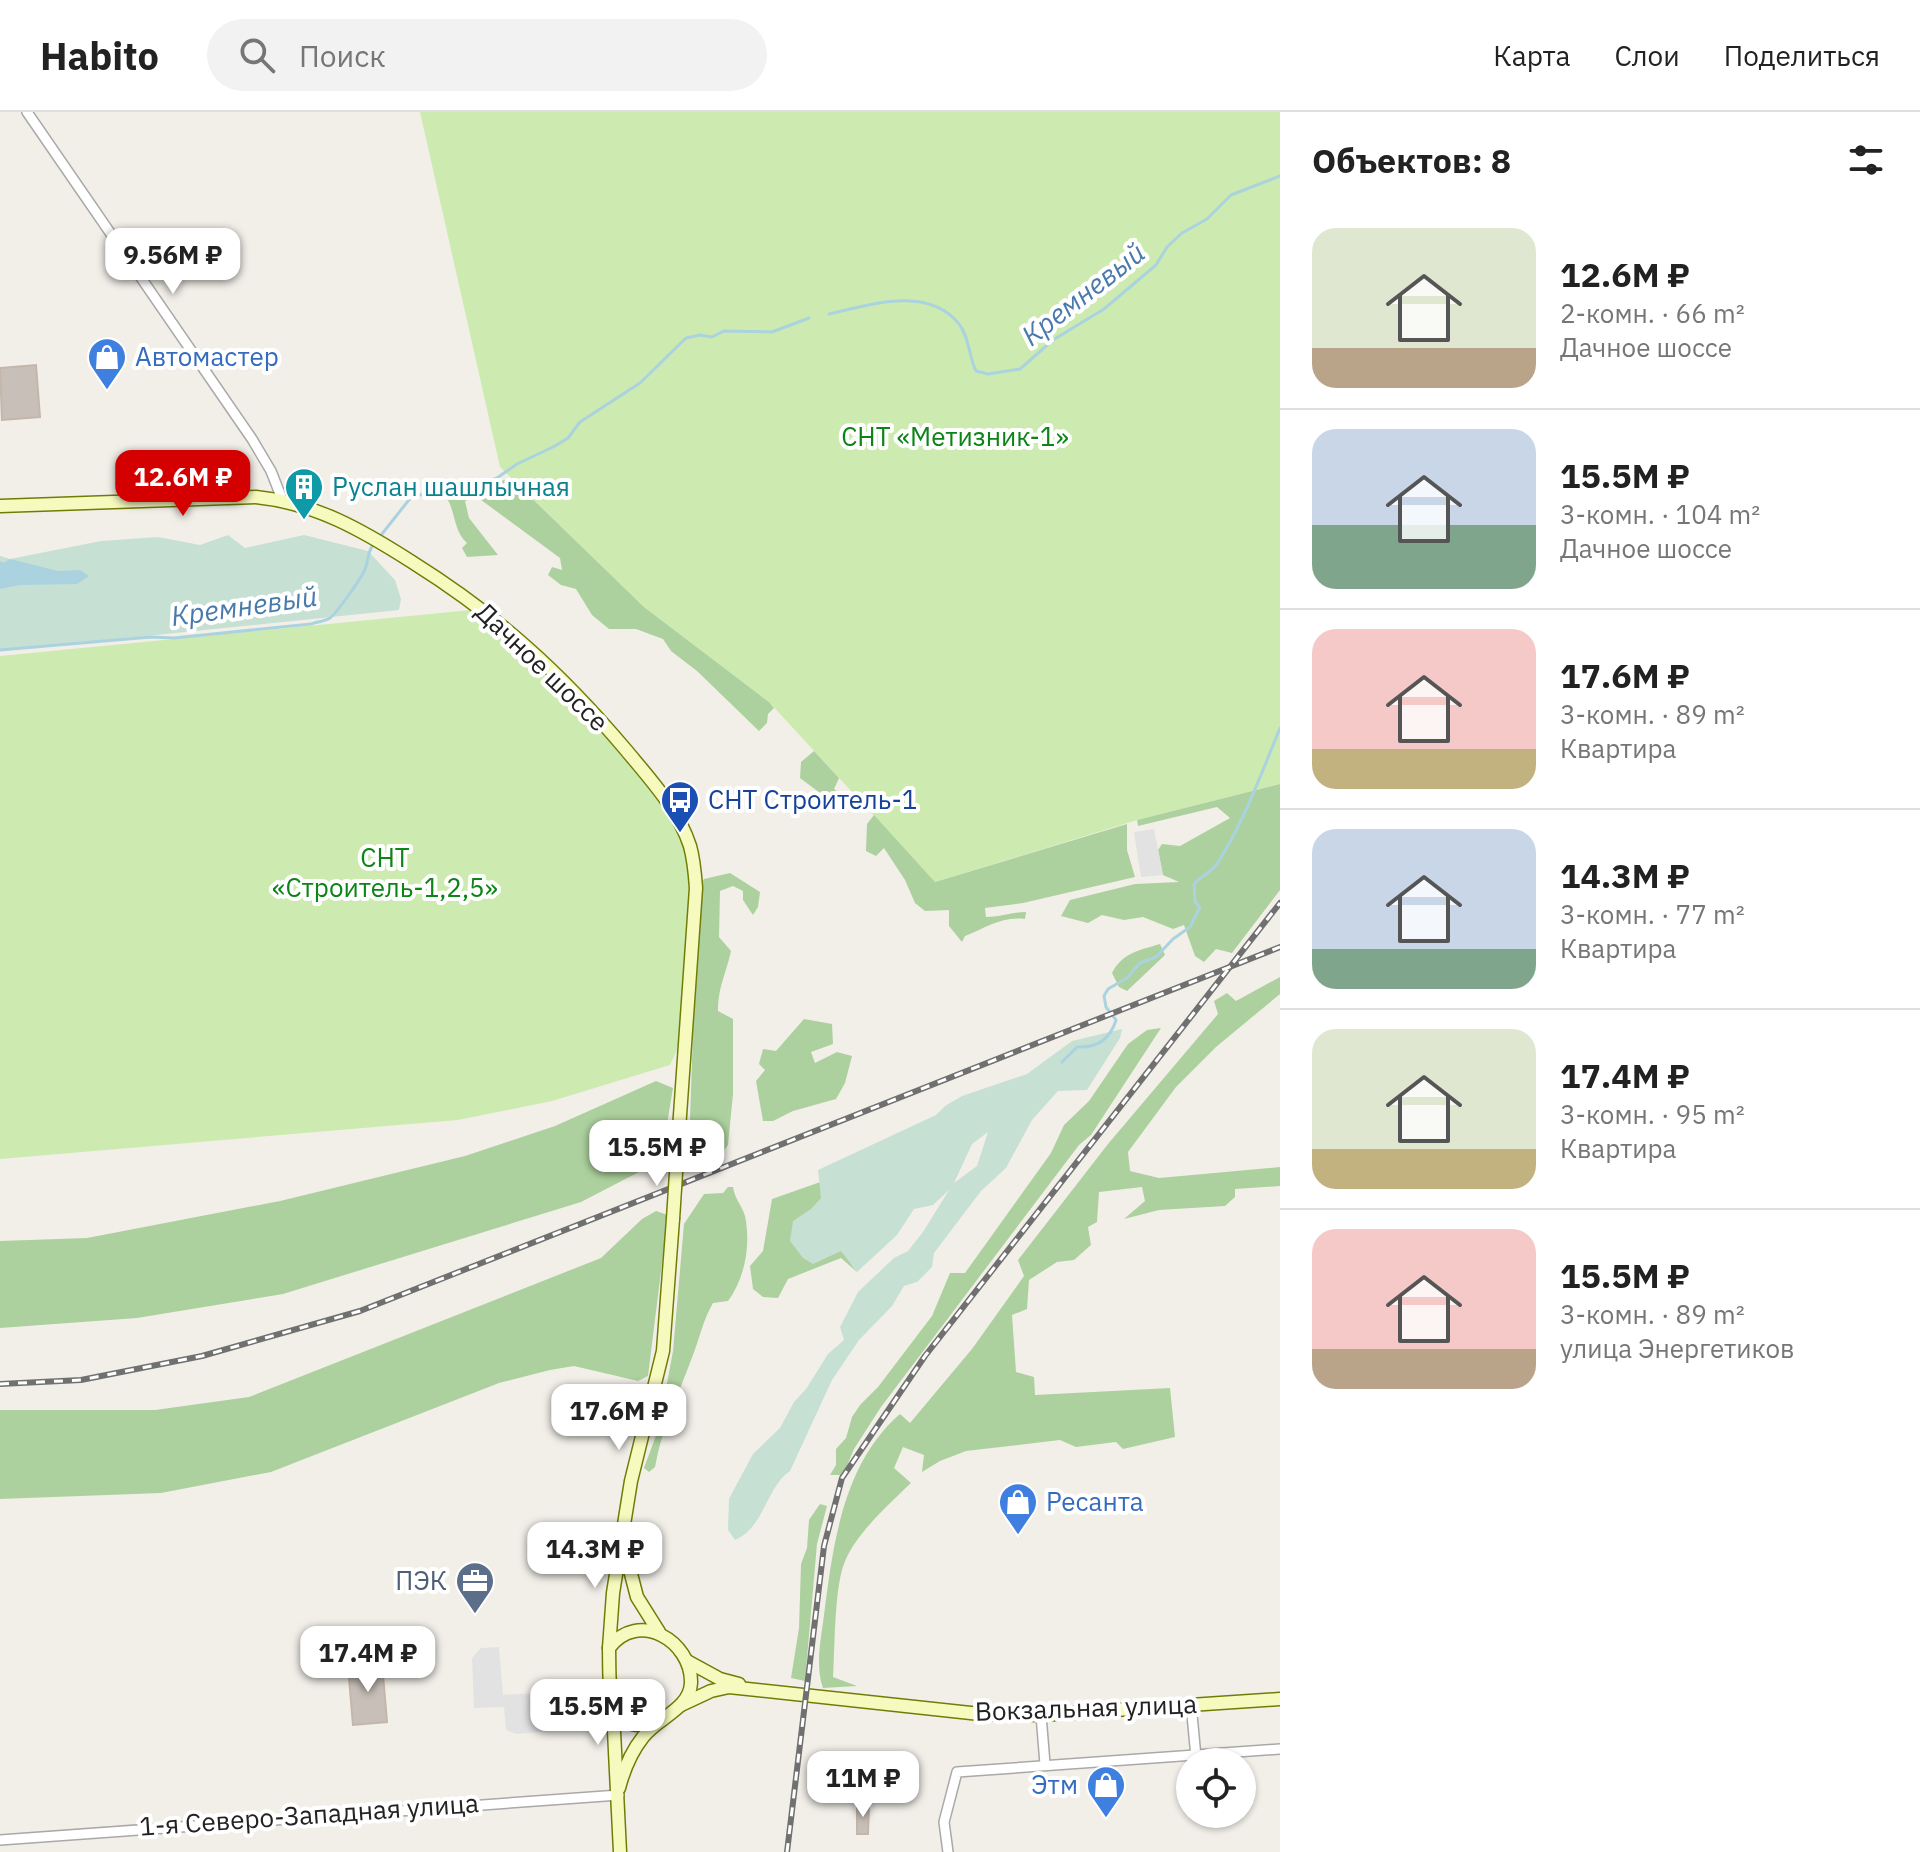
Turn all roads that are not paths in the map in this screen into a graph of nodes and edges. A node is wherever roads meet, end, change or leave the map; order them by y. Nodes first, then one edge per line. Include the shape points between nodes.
1 (27, 112) edge
2 (282, 499) junction
3 (0, 506) edge
4 (622, 1537) junction
5 (661, 1634) junction
6 (609, 1648) junction
7 (686, 1660) junction
8 (750, 1688) junction
9 (1280, 1699) edge
10 (1191, 1704) junction
11 (613, 1705) junction
12 (681, 1705) junction
13 (1041, 1715) junction
14 (658, 1722) junction
15 (1195, 1748) edge
16 (1280, 1749) edge
17 (1256, 1751) edge
18 (1176, 1758) edge
19 (1045, 1764) junction
20 (619, 1791) junction
21 (0, 1840) edge
22 (620, 1852) edge
23 (948, 1852) edge

1 - 2 street via 252,439
2 - 3 main road, Дачное шоссе
2 - 4 main road, Дачное шоссе, bridge via 368,534 471,599 521,640 662,795 694,860 663,1351
4 - 5 main road via 637,1597
4 - 6 main road, Дачное шоссе
5 - 6 main road via 627,1632
5 - 7 main road
6 - 11 main road
7 - 8 main road
7 - 12 main road via 690,1687
8 - 12 main road via 711,1691
8 - 13 main road, Вокзальная улица via 975,1714
9 - 10 main road, Вокзальная улица
10 - 13 main road, Вокзальная улица
10 - 15 street
11 - 14 main road via 629,1724
11 - 20 main road
12 - 14 main road
13 - 19 street
14 - 20 main road via 630,1756
16 - 17 street
18 - 19 street
19 - 23 street via 957,1772 944,1822
20 - 21 street, 1-я Северо-Западная улица
20 - 22 main road

